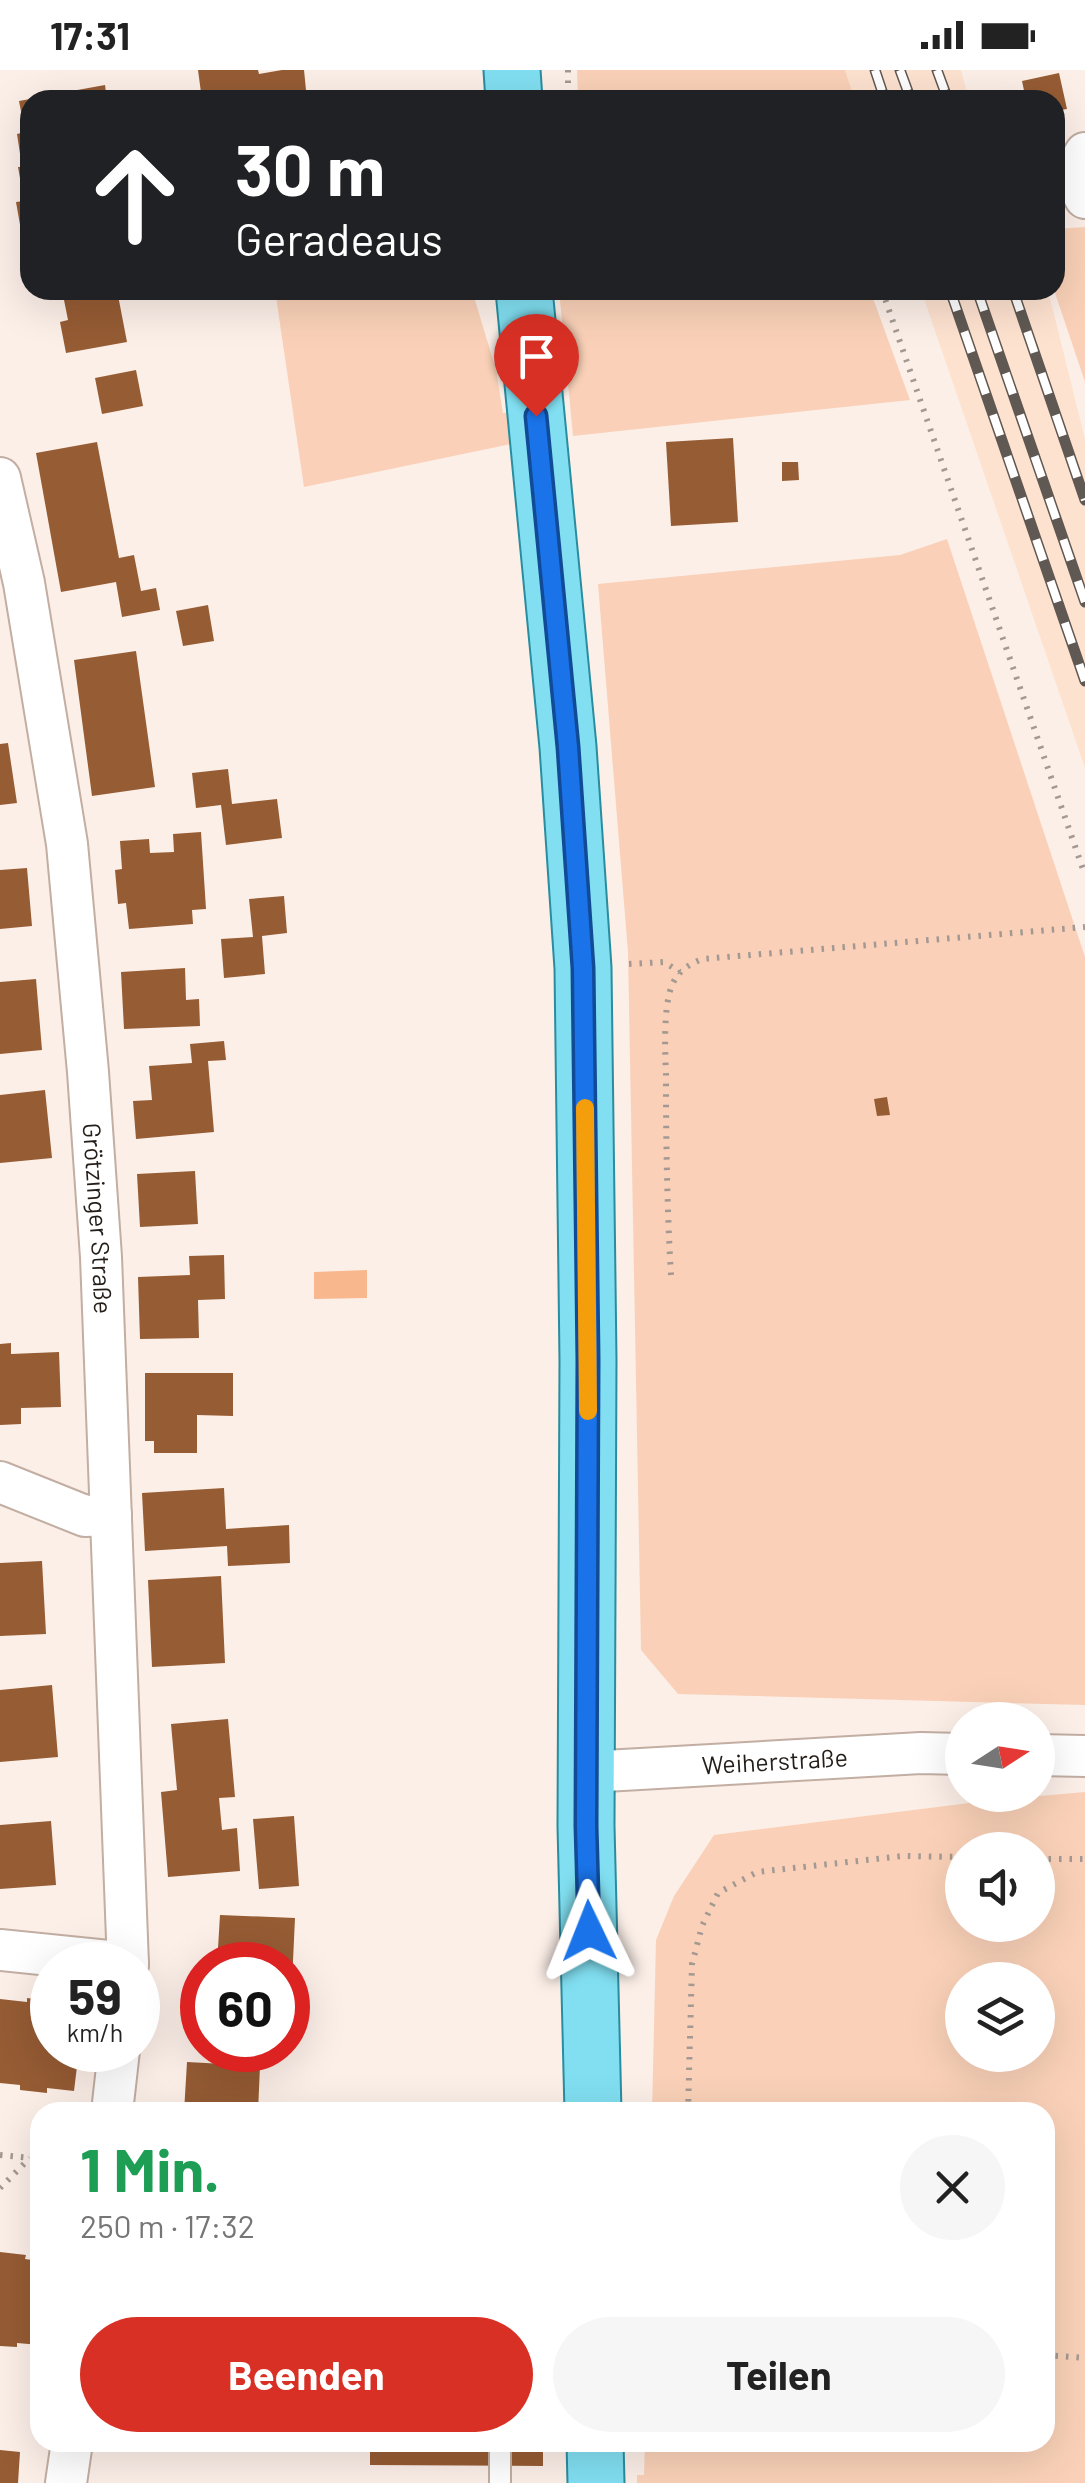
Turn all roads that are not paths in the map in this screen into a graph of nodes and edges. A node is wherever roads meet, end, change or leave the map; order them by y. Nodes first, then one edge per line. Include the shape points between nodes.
1 (1085, 153) edge
2 (1085, 198) edge
3 (525, 300) edge
4 (0, 478) edge
5 (0, 1482) edge
6 (111, 1515) junction
7 (945, 1754) edge
8 (1055, 1755) edge
9 (1085, 1756) edge
10 (587, 1772) junction
11 (127, 1942) edge
12 (0, 1950) edge
13 (30, 1953) edge
14 (117, 2072) edge
15 (113, 2102) edge
16 (593, 2102) edge
17 (71, 2452) edge
18 (500, 2452) edge
19 (595, 2452) edge
20 (66, 2483) edge
21 (500, 2483) edge
22 (596, 2483) edge

1 - 2 street via 1078,166
3 - 10 main road via 583,968
4 - 6 street, Grötzinger Straße via 67,844 98,1220
5 - 6 street via 85,1516
6 - 11 street, Grötzinger Straße
7 - 10 street, Weiherstraße
8 - 9 street
10 - 16 main road
12 - 13 street
14 - 15 street
17 - 20 street
18 - 21 lane
19 - 22 main road

